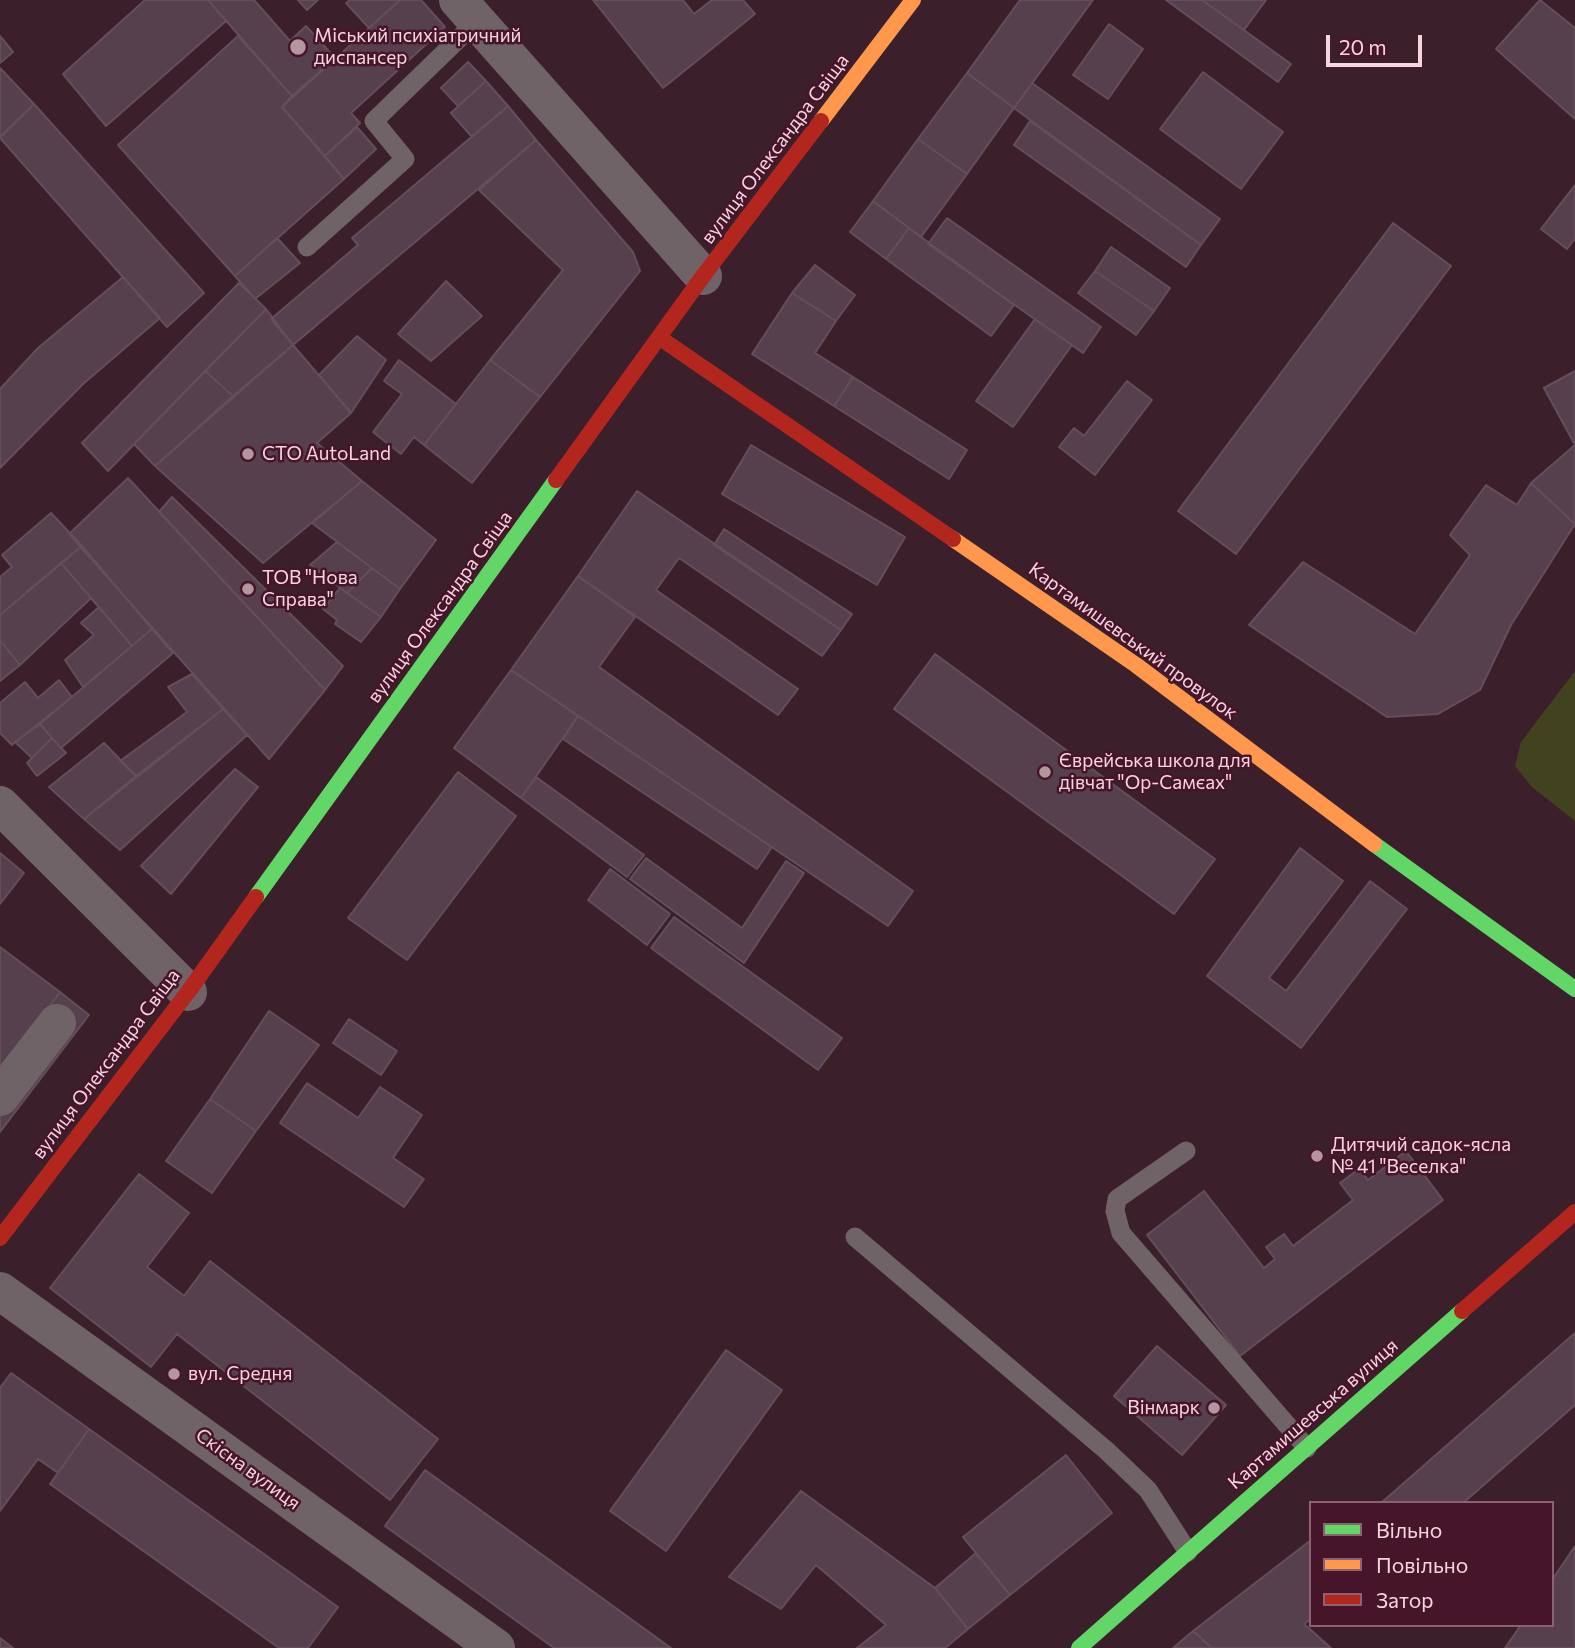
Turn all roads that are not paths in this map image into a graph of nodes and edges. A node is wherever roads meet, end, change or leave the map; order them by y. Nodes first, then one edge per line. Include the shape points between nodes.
1 (913, 0) edge
2 (468, 11) edge
3 (307, 247) dead end
4 (703, 276) junction
5 (660, 338) junction
6 (0, 805) edge
7 (1575, 989) edge
8 (188, 992) junction
9 (57, 1023) dead end
10 (0, 1097) edge
11 (1186, 1151) dead end
12 (1575, 1212) edge
13 (855, 1237) dead end
14 (0, 1238) edge
15 (0, 1291) edge
16 (1307, 1448) junction
17 (1188, 1552) junction
18 (496, 1648) edge
19 (1079, 1648) edge

1 - 4 street, вулиця Олександра Свіща
2 - 3 lane via 374,121 405,159
2 - 4 street
4 - 5 street, вулиця Олександра Свіща
5 - 7 street, Картамишевський провулок via 1136,665
5 - 8 street, вулиця Олександра Свіща
6 - 8 street
8 - 14 street, вулиця Олександра Свіща
9 - 10 street
11 - 16 lane via 1117,1199 1121,1233
12 - 16 street, Картамишевська вулиця
13 - 17 lane via 1107,1451 1148,1490
15 - 18 street, Cкісна вулиця
16 - 17 street, Картамишевська вулиця
17 - 19 street, Картамишевська вулиця

